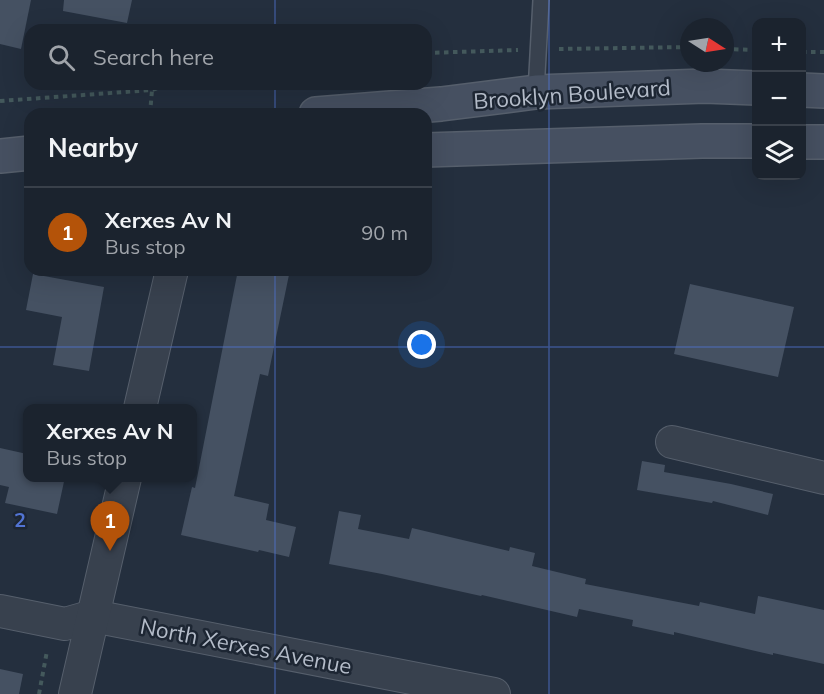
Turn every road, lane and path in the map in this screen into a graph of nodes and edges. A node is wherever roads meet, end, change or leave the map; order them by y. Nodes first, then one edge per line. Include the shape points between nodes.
1 (541, 0) edge
2 (734, 49) edge
3 (752, 50) edge
4 (806, 52) edge
5 (824, 52) edge
6 (752, 88) edge
7 (152, 90) joint
8 (806, 90) edge
9 (824, 91) edge
10 (536, 92) junction
11 (0, 101) edge
12 (150, 108) edge
13 (391, 108) edge
14 (752, 141) edge
15 (806, 142) edge
16 (824, 142) edge
17 (432, 150) edge
18 (24, 154) edge
19 (0, 156) edge
20 (171, 276) edge
21 (141, 404) edge
22 (672, 442) dead end
23 (824, 478) edge
24 (123, 482) edge
25 (0, 611) edge
26 (93, 616) junction
27 (49, 642) dead end
28 (39, 694) edge
29 (75, 694) edge
30 (494, 694) edge

1 - 10 lane
2 - 3 path
4 - 5 path
6 - 10 main road, Brooklyn Boulevard
7 - 11 path
7 - 12 path
8 - 9 main road
10 - 13 main road, Brooklyn Boulevard
14 - 17 main road
15 - 16 main road
18 - 19 main road
20 - 21 street
22 - 23 street
24 - 26 street
25 - 26 street, North Xerxes Avenue via 65,624
26 - 29 street
26 - 30 street, North Xerxes Avenue
27 - 28 path

